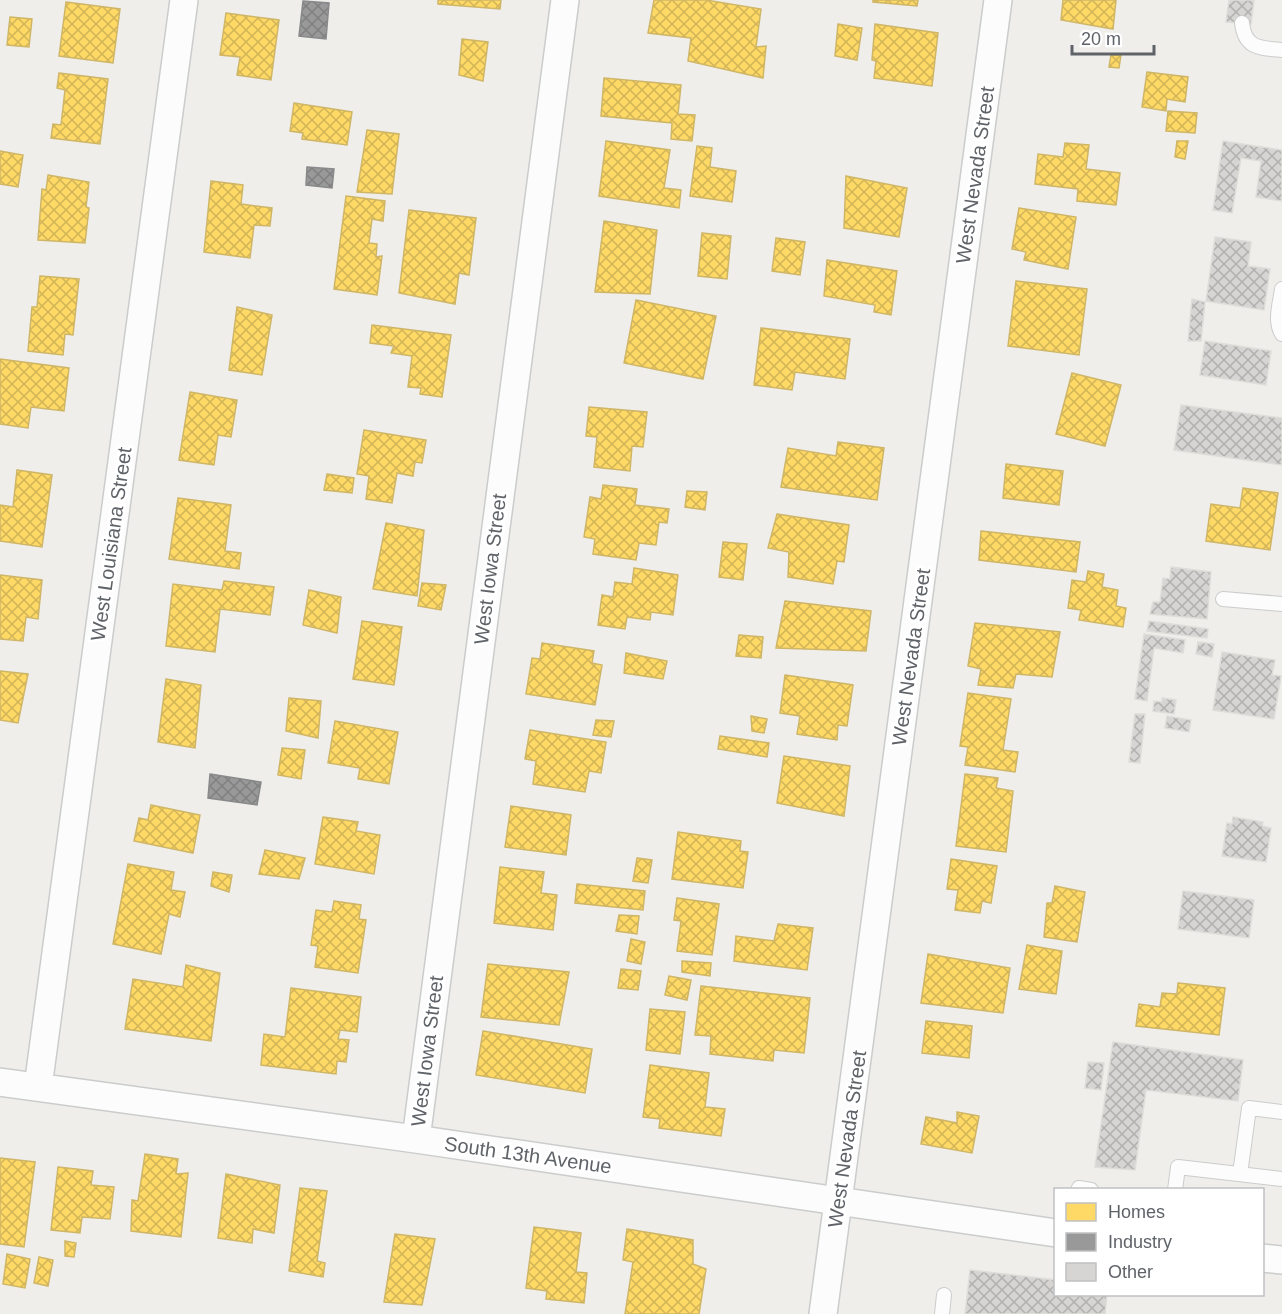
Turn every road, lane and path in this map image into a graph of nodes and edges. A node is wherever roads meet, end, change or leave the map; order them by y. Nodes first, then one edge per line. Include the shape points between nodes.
1 (183, 0) edge
2 (565, 0) edge
3 (998, 0) edge
4 (1242, 23) dead end
5 (1282, 50) edge
6 (1282, 290) edge
7 (1282, 334) edge
8 (1223, 599) dead end
9 (1282, 604) edge
10 (0, 1082) edge
11 (38, 1087) junction
12 (1282, 1112) edge
13 (416, 1139) junction
14 (1240, 1174) junction
15 (1282, 1179) edge
16 (1175, 1188) edge
17 (839, 1201) junction
18 (1054, 1233) edge
19 (1264, 1258) edge
20 (1282, 1260) edge
21 (944, 1295) dead end
22 (823, 1314) edge
23 (942, 1314) edge

1 - 11 street, West Louisiana Street
2 - 13 street, West Iowa Street
3 - 17 street, West Nevada Street
4 - 5 lane via 1247,40 1257,47
6 - 7 lane via 1278,316
8 - 9 lane
10 - 11 street, South 13th Avenue
11 - 13 street, South 13th Avenue
12 - 14 lane via 1249,1108
13 - 17 street, South 13th Avenue
14 - 15 lane
14 - 16 lane via 1178,1167
17 - 18 street, South 13th Avenue
17 - 22 street, West Nevada Street
19 - 20 street
21 - 23 lane

